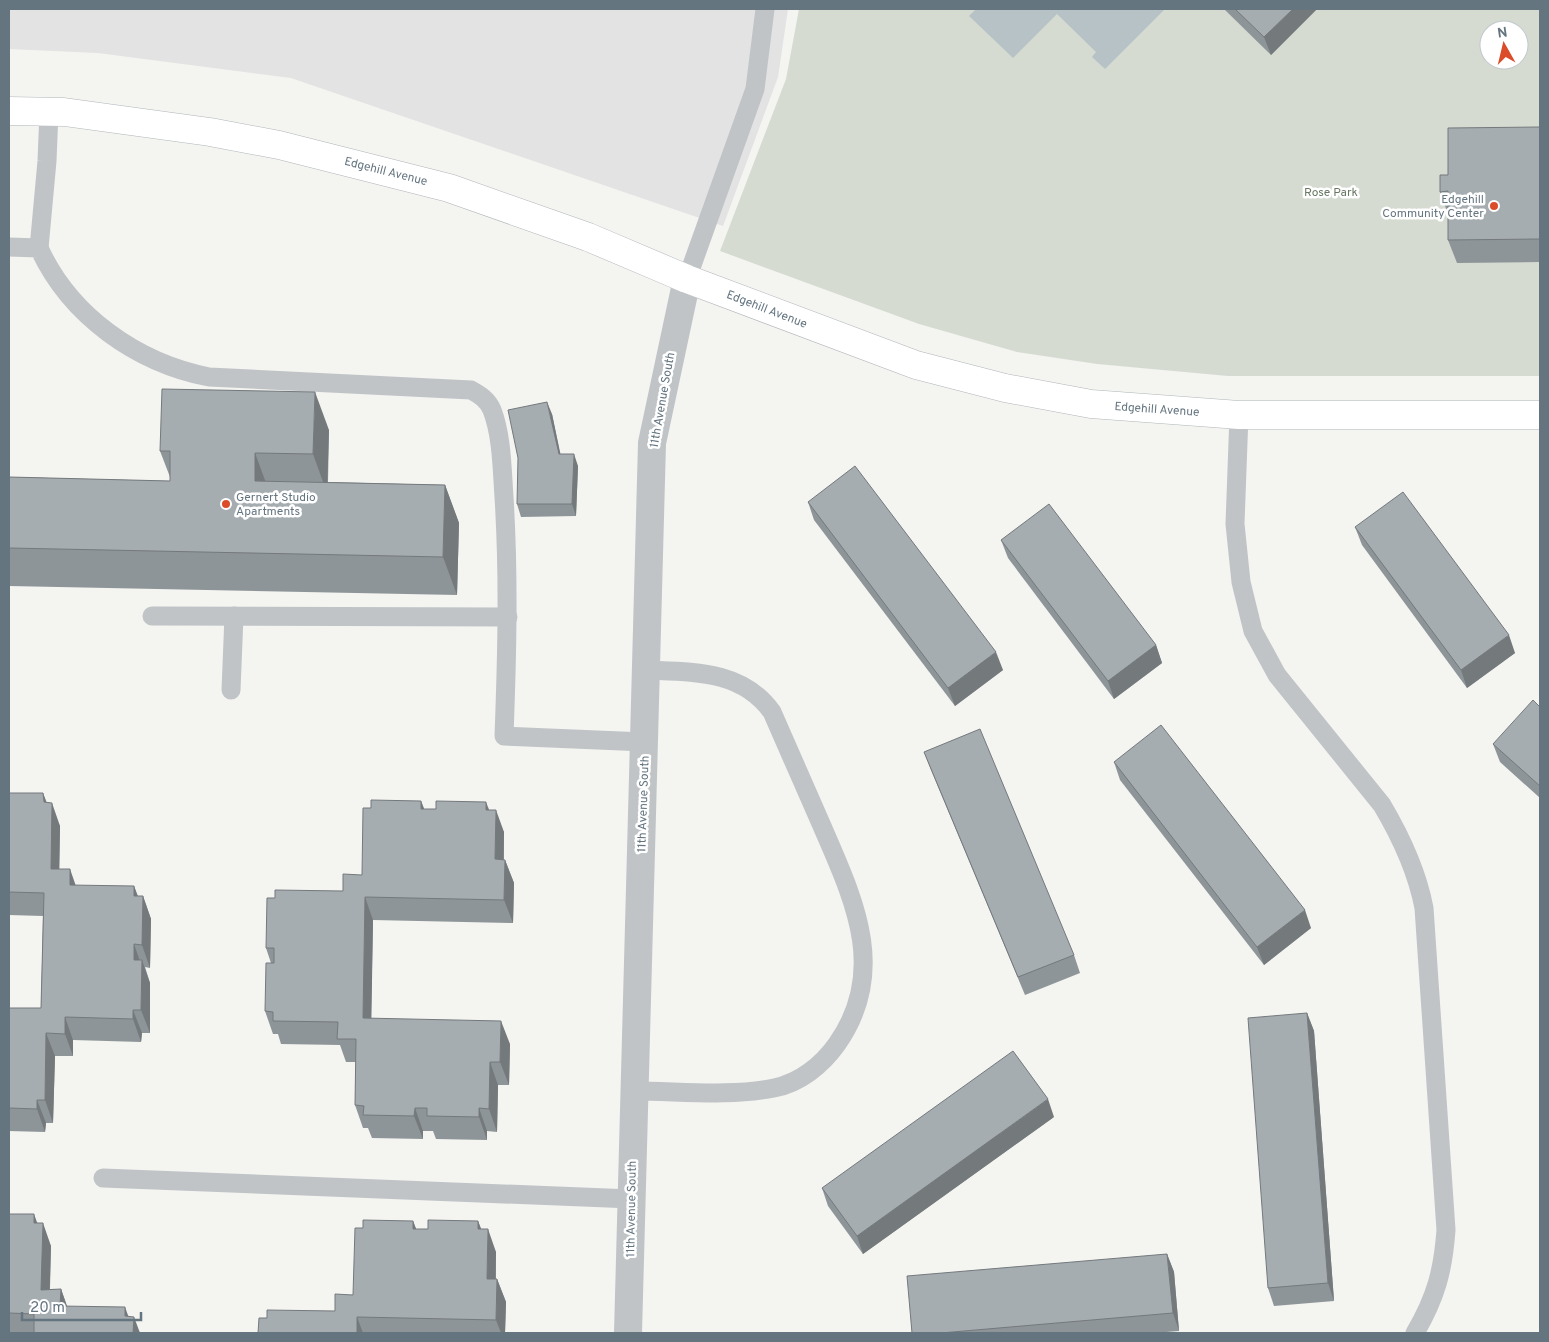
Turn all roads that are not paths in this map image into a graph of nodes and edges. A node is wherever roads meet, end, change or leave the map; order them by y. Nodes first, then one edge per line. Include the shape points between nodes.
1 (766, 9) edge
2 (9, 111) edge
3 (49, 112) junction
4 (9, 247) edge
5 (39, 248) junction
6 (687, 279) junction
7 (1239, 415) junction
8 (1540, 415) edge
9 (152, 616) dead end
10 (234, 616) junction
11 (508, 617) junction
12 (647, 670) junction
13 (231, 690) dead end
14 (645, 742) junction
15 (634, 1091) junction
16 (103, 1178) dead end
17 (632, 1199) junction
18 (628, 1333) edge
19 (1415, 1333) edge

1 - 6 lane via 755,89
2 - 3 street, Edgehill Avenue
3 - 5 lane
3 - 6 street, Edgehill Avenue via 210,132 398,173 588,237
4 - 5 lane
5 - 11 lane via 51,274 86,315 153,360 183,372 462,389 483,396 492,409 502,467
6 - 7 street, Edgehill Avenue via 916,365 1005,388 1091,404
6 - 12 street, 11th Avenue South via 652,443
7 - 8 street, Edgehill Avenue
7 - 19 lane via 1235,524 1241,582 1253,631 1277,675 1382,805 1414,871 1424,908 1446,1230 1441,1276 1430,1308
9 - 10 lane
10 - 11 lane
10 - 13 lane
11 - 14 lane via 504,736
12 - 14 street, 11th Avenue South
12 - 15 lane via 717,675 732,680 755,693 772,712 854,900 862,949 862,973 858,1002 850,1025 817,1066 797,1080 774,1088 745,1091
14 - 15 street, 11th Avenue South
15 - 17 street, 11th Avenue South
16 - 17 lane
17 - 18 street, 11th Avenue South

